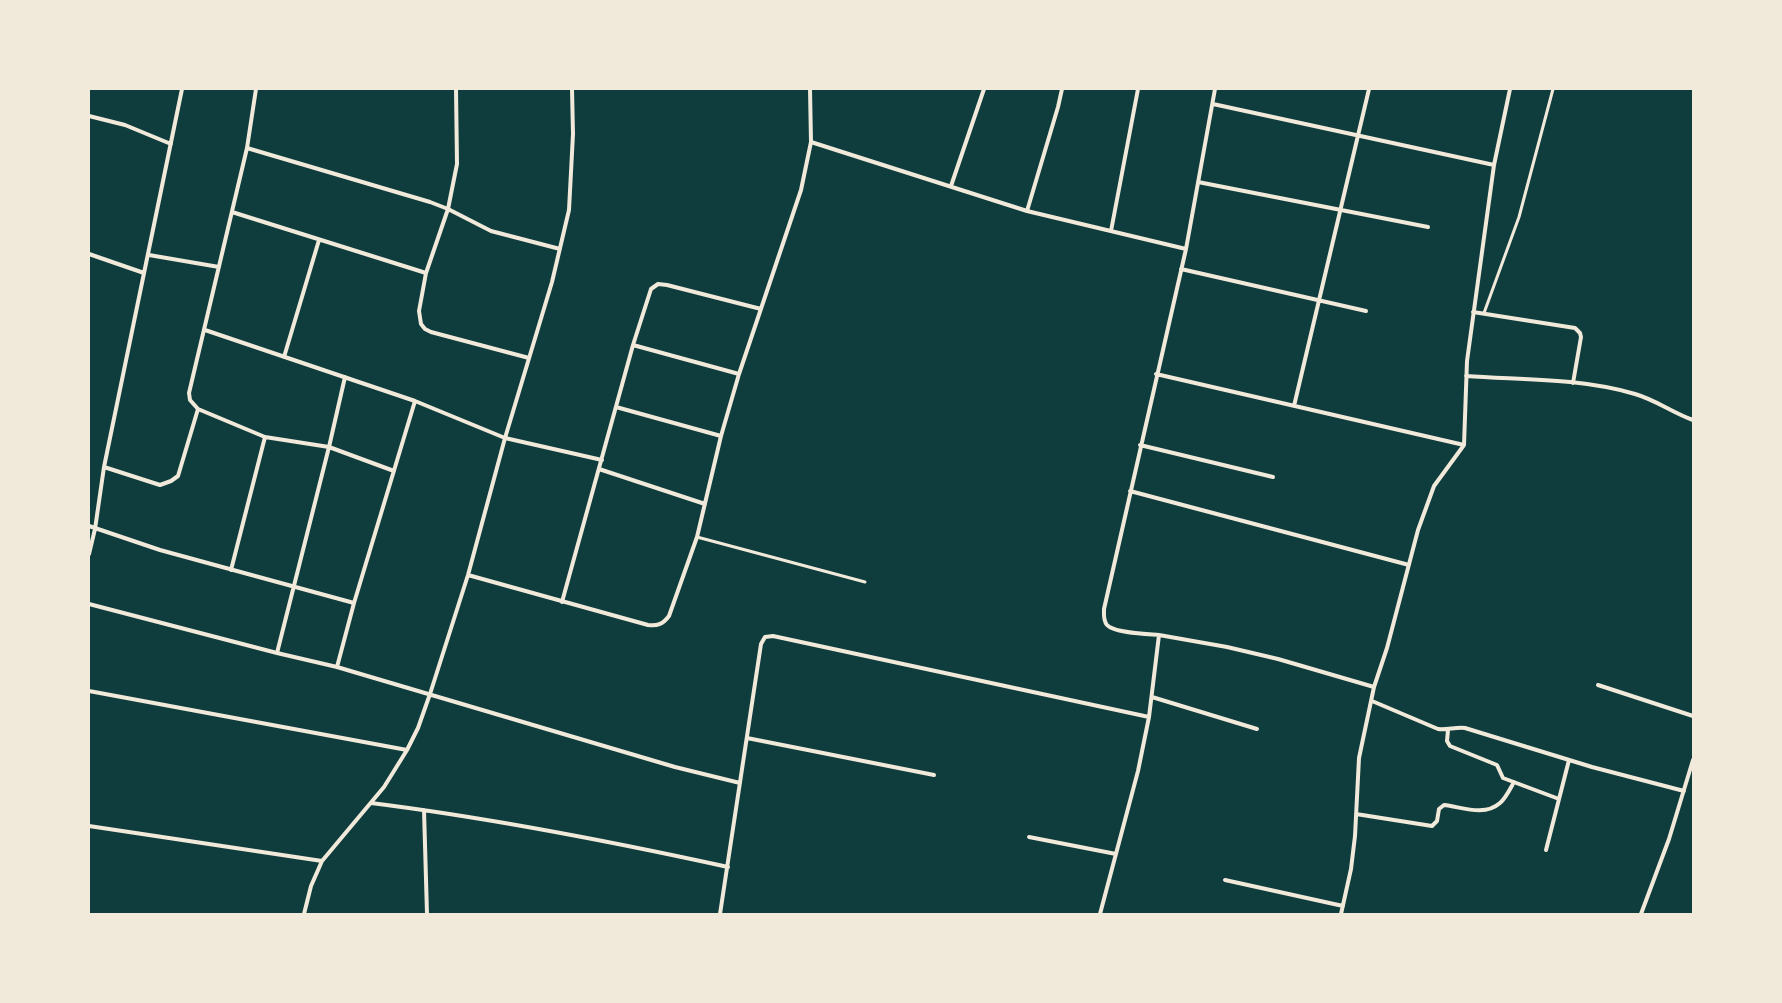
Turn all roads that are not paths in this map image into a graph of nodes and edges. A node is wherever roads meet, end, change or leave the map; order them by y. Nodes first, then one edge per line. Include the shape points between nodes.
1 (182, 89) edge
2 (256, 89) edge
3 (456, 89) edge
4 (572, 89) edge
5 (810, 89) edge
6 (984, 89) edge
7 (1062, 89) edge
8 (1138, 89) edge
9 (1216, 89) edge
10 (1369, 89) edge
11 (1510, 89) edge
12 (1553, 89) edge
13 (1213, 104) junction
14 (89, 116) edge
15 (1358, 136) junction
16 (811, 142) junction
17 (171, 144) junction
18 (247, 148) junction
19 (1494, 165) junction
20 (1198, 182) junction
21 (951, 186) junction
22 (448, 209) junction
23 (1340, 209) junction
24 (1027, 210) junction
25 (232, 212) junction
26 (1428, 227) dead end
27 (1111, 232) junction
28 (319, 240) junction
29 (1186, 249) junction
30 (560, 250) junction
31 (89, 254) edge
32 (149, 255) junction
33 (219, 267) junction
34 (1181, 268) junction
35 (144, 273) junction
36 (426, 273) junction
37 (1320, 300) junction
38 (761, 309) junction
39 (1366, 311) dead end
40 (1474, 312) junction
41 (1484, 313) junction
42 (205, 330) junction
43 (633, 345) junction
44 (284, 357) junction
45 (529, 358) junction
46 (739, 374) junction
47 (1156, 374) junction
48 (1466, 376) junction
49 (345, 378) junction
50 (1573, 383) junction
51 (415, 401) junction
52 (1294, 406) junction
53 (616, 408) junction
54 (198, 409) junction
55 (1693, 420) edge
56 (722, 436) junction
57 (265, 437) junction
58 (505, 438) junction
59 (1140, 445) junction
60 (1464, 445) junction
61 (329, 447) junction
62 (602, 460) junction
63 (104, 467) junction
64 (599, 469) junction
65 (394, 471) junction
66 (1273, 477) dead end
67 (1130, 491) junction
68 (705, 504) junction
69 (89, 526) edge
70 (95, 529) junction
71 (697, 537) junction
72 (89, 554) edge
73 (1409, 565) junction
74 (231, 570) junction
75 (468, 575) junction
76 (865, 582) dead end
77 (294, 588) junction
78 (562, 602) junction
79 (354, 603) junction
80 (89, 604) edge
81 (1159, 635) junction
82 (277, 653) junction
83 (337, 667) junction
84 (1598, 686) dead end
85 (1374, 687) junction
86 (89, 691) edge
87 (430, 694) junction
88 (1152, 697) junction
89 (1372, 702) junction
90 (1693, 716) edge
91 (1149, 717) junction
92 (1257, 729) dead end
93 (1448, 730) junction
94 (747, 738) junction
95 (407, 750) junction
96 (1569, 760) junction
97 (1693, 760) edge
98 (934, 775) dead end
99 (1514, 782) junction
100 (740, 783) junction
101 (1684, 791) junction
102 (1559, 799) junction
103 (371, 803) junction
104 (424, 810) junction
105 (1356, 814) junction
106 (89, 826) edge
107 (1029, 837) dead end
108 (1546, 850) dead end
109 (1116, 854) junction
110 (322, 860) junction
111 (728, 867) junction
112 (1225, 880) dead end
113 (1344, 906) junction
114 (304, 914) edge
115 (428, 914) edge
116 (720, 914) edge
117 (1100, 914) edge
118 (1341, 914) edge
119 (1641, 914) edge

1 - 17 street
2 - 18 street
3 - 22 street via 457,164
4 - 30 street via 573,134 569,210
5 - 16 street
6 - 21 street
7 - 24 street
8 - 27 street
9 - 13 street
10 - 15 street
11 - 19 street
12 - 41 lane via 1520,217
13 - 15 street
13 - 20 street
14 - 17 street via 125,126
15 - 19 street
15 - 23 street
16 - 21 street
16 - 38 street via 801,190
17 - 32 street
18 - 22 street
18 - 25 street
19 - 40 street
20 - 23 street
20 - 29 street
21 - 24 street
22 - 30 street via 491,231
22 - 36 street
23 - 26 street
23 - 37 street
24 - 27 street
25 - 28 street
25 - 33 street
27 - 29 street
28 - 36 street
28 - 44 street
29 - 34 street
30 - 45 street
31 - 35 street
32 - 33 street
32 - 35 street
33 - 42 street
34 - 37 street
34 - 47 street
35 - 63 street
36 - 45 street via 419,311 421,324 425,329
37 - 39 street
37 - 52 street
38 - 43 street via 658,284 651,289
38 - 46 street
40 - 41 street
40 - 48 street
41 - 50 street via 1575,328 1581,337
42 - 44 street
42 - 54 street via 189,393 190,400
43 - 46 street
43 - 53 street
44 - 49 street
45 - 58 street
46 - 56 street
47 - 52 street
47 - 59 street
48 - 50 street
48 - 60 street
49 - 51 street
49 - 61 street
50 - 55 street via 1635,394
51 - 58 street
51 - 65 street
52 - 60 street
53 - 56 street
53 - 62 street
54 - 57 street
54 - 63 street via 178,476 171,481 160,485
56 - 68 street
57 - 61 street
57 - 74 street
58 - 62 street
58 - 75 street
59 - 66 street
59 - 67 street
60 - 73 street via 1434,486
61 - 65 street
61 - 77 street
62 - 64 street
63 - 70 street
64 - 68 street
64 - 78 street
65 - 79 street
67 - 73 street
67 - 81 street via 1104,619 1108,626 1115,630
68 - 71 street
69 - 70 street
70 - 72 street
70 - 74 street
71 - 76 lane
71 - 78 street via 669,616 664,623 648,626
73 - 85 street
74 - 77 street
75 - 78 street
75 - 87 street
77 - 79 street
77 - 82 street
79 - 83 street
80 - 82 street
81 - 85 street via 1278,659
81 - 88 street
82 - 83 street
83 - 87 street
84 - 90 street
85 - 89 street
86 - 95 street
87 - 95 street
87 - 100 street via 675,767
88 - 91 street
88 - 92 street
89 - 93 street via 1428,725
89 - 105 street via 1359,758
91 - 94 street via 773,636 765,637 761,644
91 - 109 street
93 - 96 street via 1465,728
93 - 99 street via 1450,746 1497,765 1501,776
94 - 98 street
94 - 100 street
95 - 103 street
96 - 101 street
96 - 102 street
97 - 101 street
99 - 102 street
99 - 105 street via 1502,802 1493,809 1469,810 1444,805 1439,809 1437,821 1432,826
100 - 111 street
101 - 119 street
102 - 108 street
103 - 104 street
103 - 110 street
104 - 111 street via 582,837
104 - 115 street
105 - 113 street via 1352,863
106 - 110 street
107 - 109 street
109 - 117 street
110 - 114 street via 311,886
111 - 116 street
112 - 113 street
113 - 118 street

